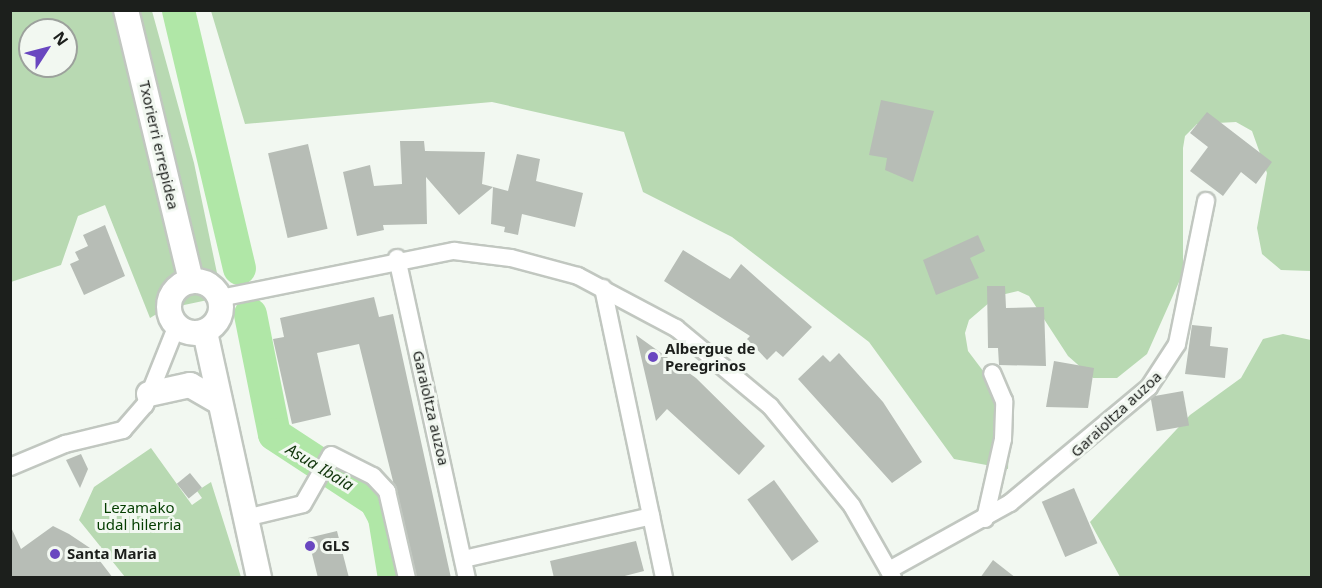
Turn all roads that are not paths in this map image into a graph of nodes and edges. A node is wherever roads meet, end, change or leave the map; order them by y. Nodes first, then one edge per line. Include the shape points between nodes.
1 (126, 10) edge
2 (1206, 201) dead end
3 (397, 258) junction
4 (191, 281) junction
5 (603, 288) junction
6 (220, 298) junction
7 (638, 306) junction
8 (177, 325) junction
9 (612, 330) junction
10 (205, 332) junction
11 (992, 373) dead end
12 (149, 394) junction
13 (220, 402) junction
14 (10, 467) edge
15 (258, 515) dead end
16 (651, 516) junction
17 (985, 519) junction
18 (464, 559) junction
19 (891, 574) edge
20 (259, 578) edge
21 (407, 578) edge
22 (467, 578) edge
23 (664, 578) edge

1 - 4 street, Txorierri errepidea
2 - 17 street, Garaioltza auzoa via 1177,344 1166,366 1082,448
3 - 5 street, Garaioltza auzoa via 454,251 511,258
3 - 6 street, Garaioltza auzoa
3 - 18 street, Garaioltza auzoa
4 - 6 street via 209,284
4 - 8 street via 180,285 169,304
5 - 7 street, Garaioltza auzoa
5 - 9 street
6 - 10 street via 219,318
7 - 9 street
7 - 19 street, Garaioltza auzoa via 728,367 770,406 814,454
8 - 10 street
8 - 12 street
9 - 16 street
10 - 13 street
11 - 17 street via 1004,401 1003,439
12 - 13 street via 190,386
12 - 14 street via 123,430 64,444
13 - 20 street
15 - 21 street via 303,504 331,455 359,468 387,491
16 - 18 street
16 - 23 street
17 - 19 street, Garaioltza auzoa
18 - 22 street, Garaioltza auzoa

